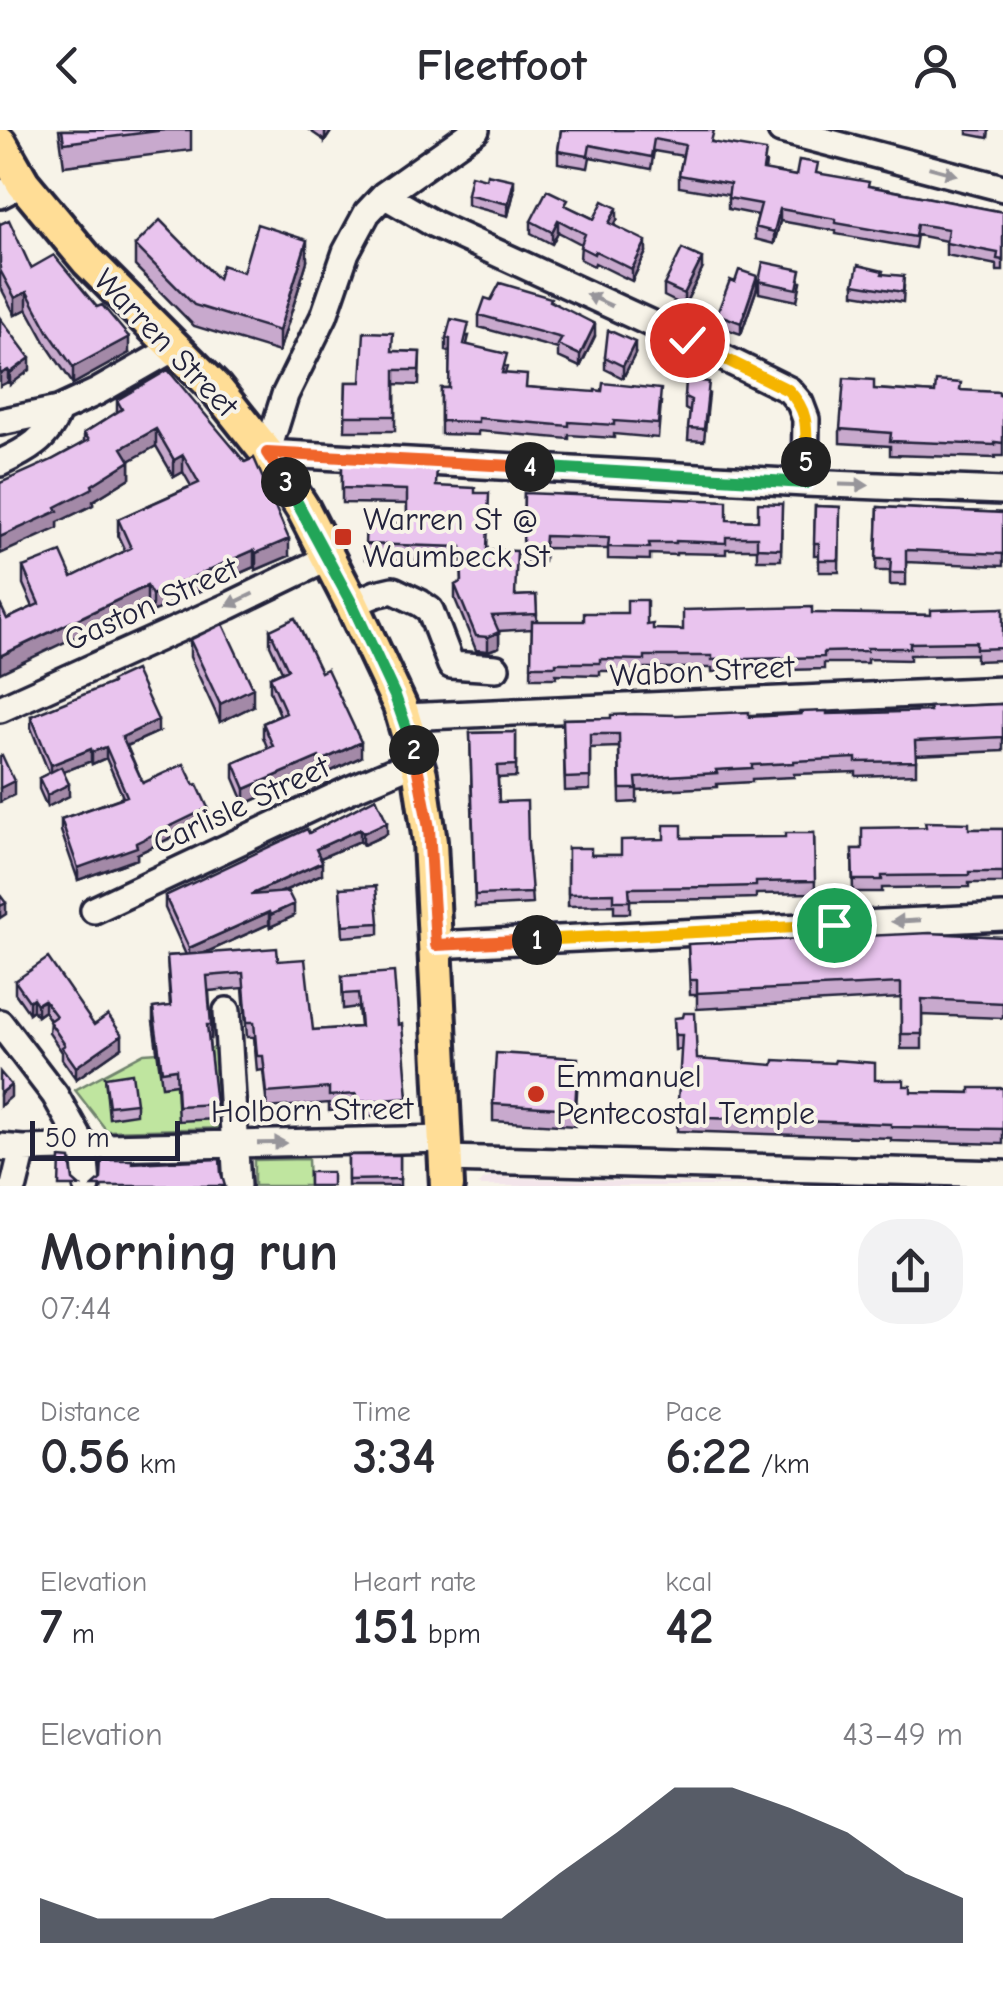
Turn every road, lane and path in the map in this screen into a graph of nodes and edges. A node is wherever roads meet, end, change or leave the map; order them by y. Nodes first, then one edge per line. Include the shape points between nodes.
1 (476, 130) edge
2 (781, 130) edge
3 (0, 143) edge
4 (1003, 188) edge
5 (12, 189) edge
6 (384, 195) junction
7 (174, 348) junction
8 (58, 410) junction
9 (0, 422) edge
10 (267, 453) junction
11 (0, 464) edge
12 (806, 483) junction
13 (1003, 491) edge
14 (328, 558) junction
15 (352, 604) junction
16 (496, 668) dead end
17 (1003, 690) edge
18 (0, 709) edge
19 (404, 716) junction
20 (416, 761) junction
21 (94, 910) dead end
22 (1003, 917) edge
23 (436, 945) junction
24 (227, 1010) dead end
25 (0, 1023) edge
26 (234, 1144) junction
27 (84, 1147) junction
28 (12, 1148) edge
29 (446, 1161) edge
30 (1003, 1174) edge
31 (14, 1186) edge
32 (86, 1186) edge
33 (236, 1186) edge

1 - 6 street
2 -> 4 street
3 - 5 main road, Warren Street
5 - 7 main road, Warren Street
6 - 10 street via 346,252
12 -> 6 street via 806,419 788,390
7 - 8 street
7 - 10 main road, Warren Street
8 - 9 street
8 - 11 street via 44,436
10 - 12 street
10 - 14 main road, Warren Street
12 -> 13 street
14 - 15 main road, Warren Street
14 -> 18 street, Gaston Street
15 - 16 street via 393,590 430,610 451,665
15 - 19 main road, Warren Street
17 - 19 street, Wabon Street
19 - 20 main road, Warren Street
20 - 21 street, Carlisle Street
20 - 23 main road, Warren Street via 429,828
22 -> 23 street
23 - 29 main road, Warren Street
24 - 26 street
25 - 27 street via 55,1095
26 - 27 street, Holborn Street
26 -> 29 street, Holborn Street
26 - 33 street
27 - 28 street, Holborn Street
27 - 32 street
28 - 31 street
29 - 30 street, Holborn Street

